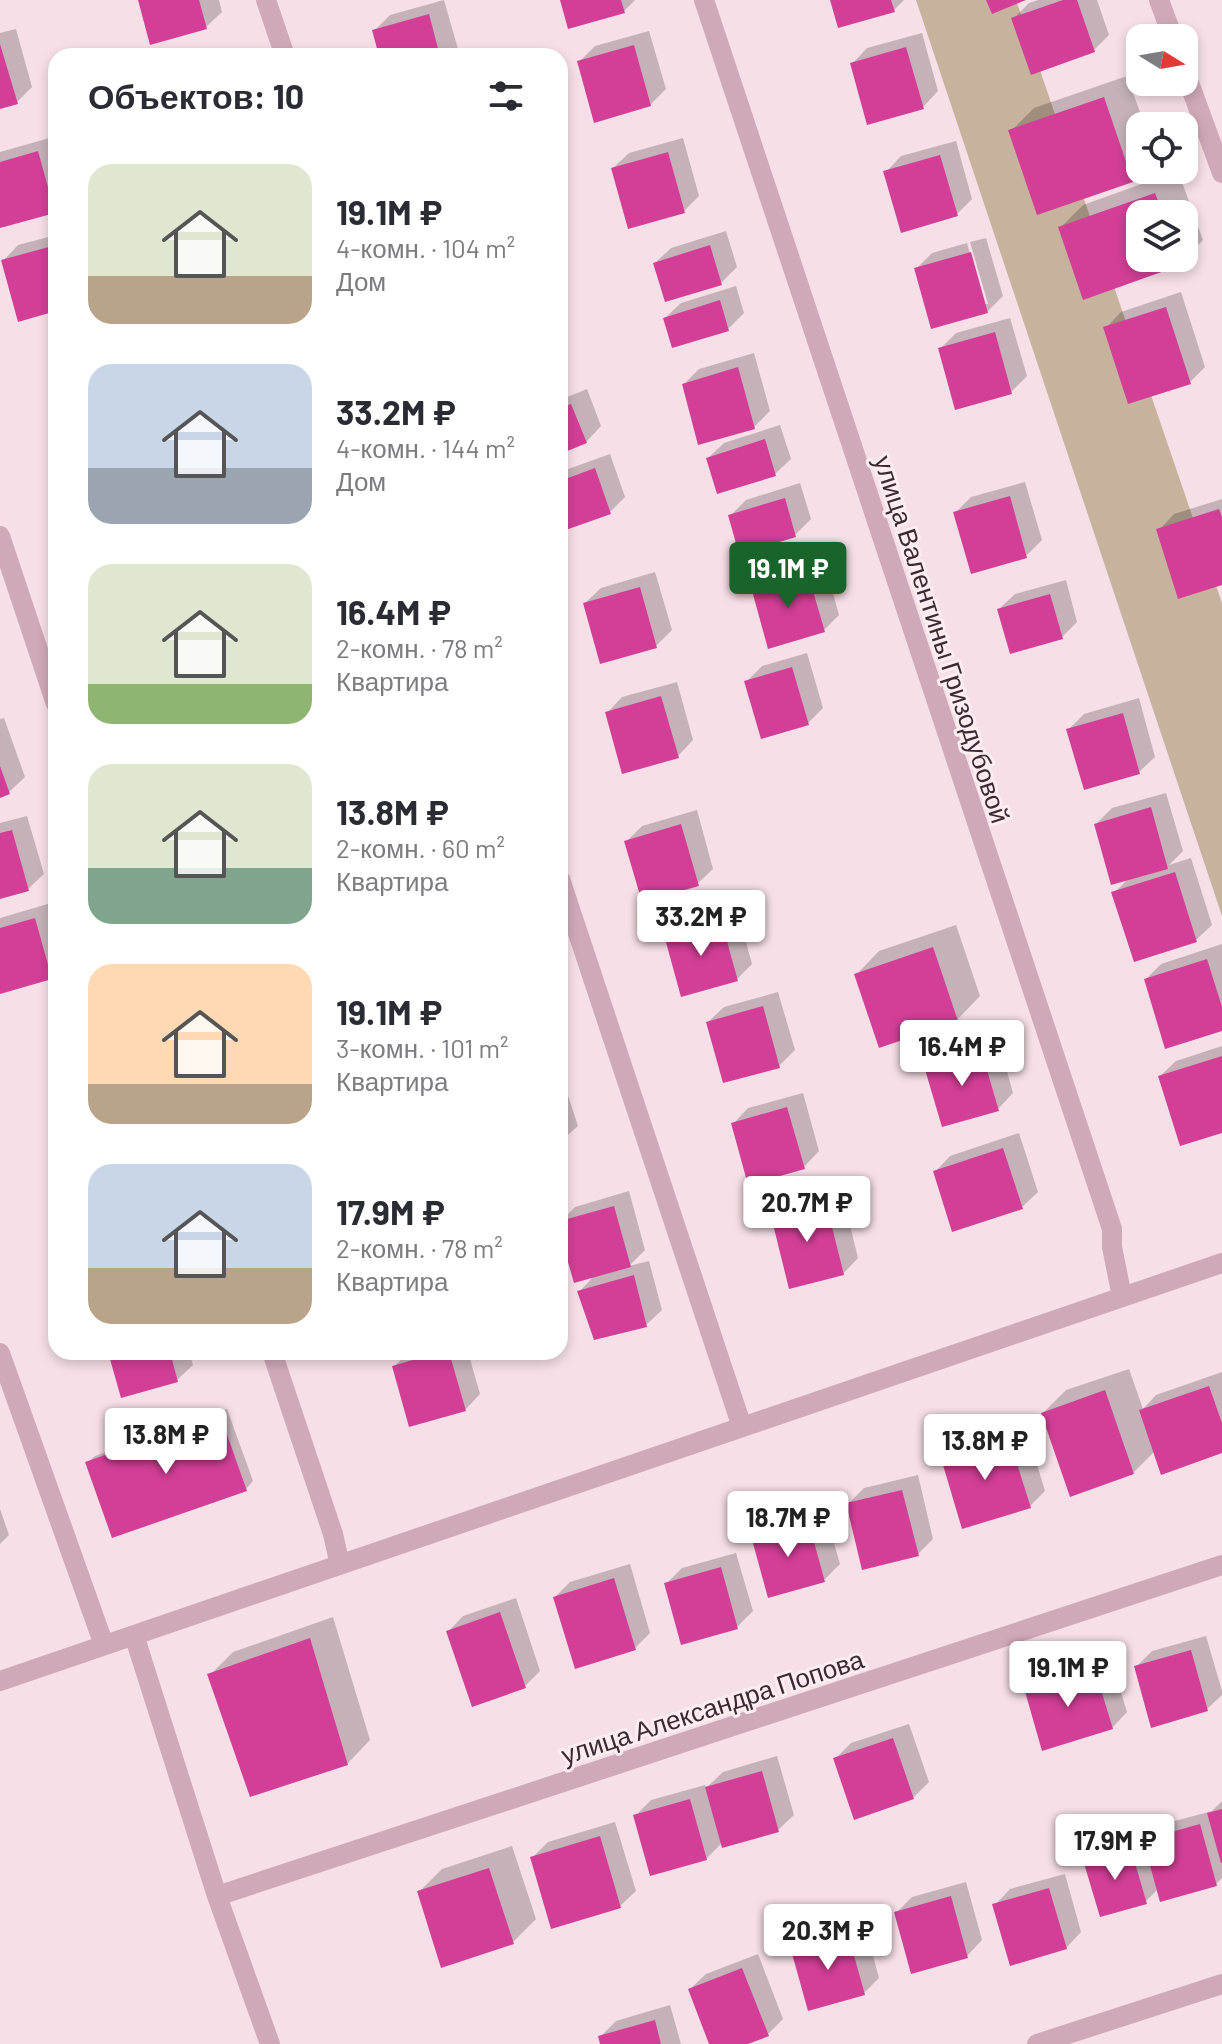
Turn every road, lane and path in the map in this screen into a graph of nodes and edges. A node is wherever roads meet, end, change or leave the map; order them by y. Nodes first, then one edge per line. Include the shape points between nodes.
1 (266, 0) edge
2 (704, 0) edge
3 (1159, 0) edge
4 (1168, 24) edge
5 (282, 48) edge
6 (1194, 96) edge
7 (1222, 173) edge
8 (0, 536) edge
9 (48, 680) edge
10 (568, 903) edge
11 (1222, 1263) edge
12 (1122, 1297) junction
13 (0, 1353) edge
14 (275, 1360) edge
15 (742, 1427) junction
16 (340, 1565) junction
17 (1222, 1565) edge
18 (134, 1635) junction
19 (104, 1645) junction
20 (0, 1681) edge
21 (217, 1896) junction
22 (1222, 1984) edge
23 (270, 2044) edge
24 (1037, 2044) edge

1 - 5 street
2 - 12 street, улица Валентины Гризодубовой via 1112,1229
3 - 4 street
6 - 7 street
8 - 9 street
10 - 15 street
11 - 12 street
12 - 15 street
13 - 19 street
14 - 16 street
15 - 16 street
16 - 18 street
17 - 21 street, улица Александра Попова
18 - 19 street
18 - 21 street
19 - 20 street
21 - 23 street
22 - 24 street

